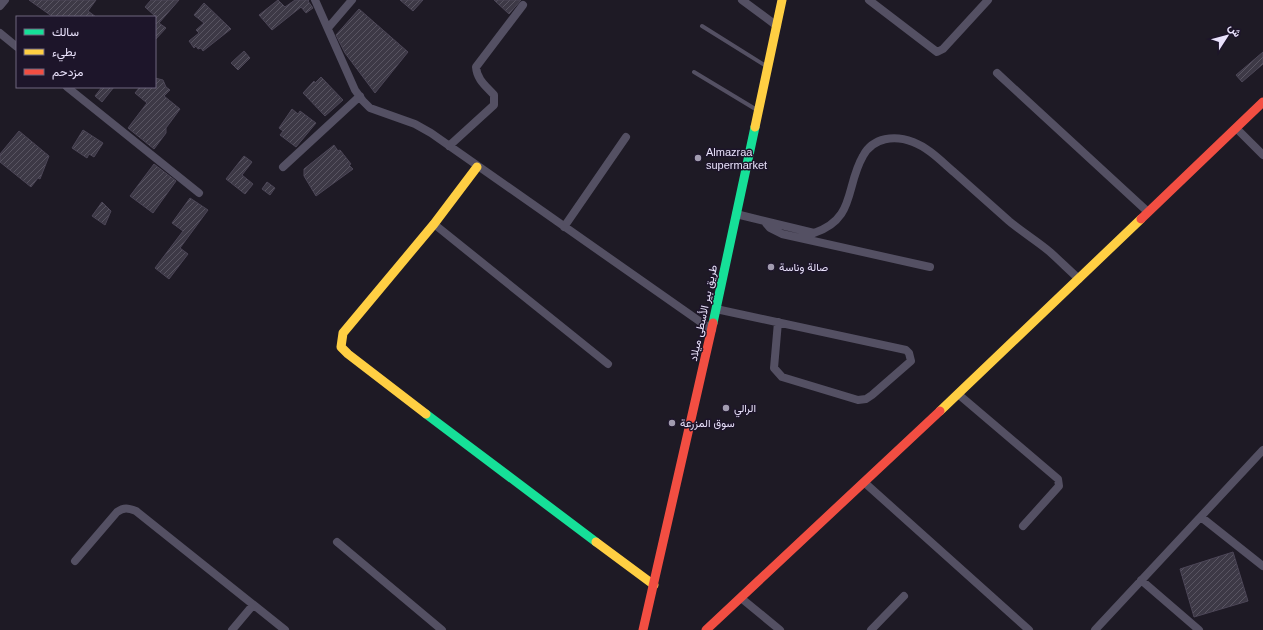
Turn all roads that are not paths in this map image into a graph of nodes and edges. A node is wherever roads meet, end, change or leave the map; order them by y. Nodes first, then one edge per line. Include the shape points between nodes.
1 (5, 0) edge
2 (315, 0) edge
3 (352, 0) edge
4 (742, 0) edge
5 (782, 0) edge
6 (869, 0) edge
7 (988, 0) edge
8 (523, 5) dead end
9 (0, 6) edge
10 (702, 26) dead end
11 (777, 26) junction
12 (328, 28) junction
13 (0, 33) edge
14 (16, 46) edge
15 (768, 68) junction
16 (694, 72) dead end
17 (997, 73) dead end
18 (68, 88) edge
19 (360, 96) junction
20 (1263, 102) edge
21 (758, 111) junction
22 (1236, 128) junction
23 (626, 137) dead end
24 (449, 146) junction
25 (1263, 155) edge
26 (283, 167) dead end
27 (477, 167) junction
28 (199, 193) dead end
29 (1148, 212) junction
30 (736, 214) junction
31 (764, 222) junction
32 (434, 224) junction
33 (564, 227) junction
34 (930, 267) dead end
35 (1079, 279) junction
36 (716, 309) junction
37 (778, 322) junction
38 (712, 330) junction
39 (608, 364) dead end
40 (958, 394) junction
41 (1263, 450) edge
42 (865, 483) junction
43 (1201, 517) junction
44 (1023, 526) dead end
45 (337, 542) dead end
46 (75, 561) dead end
47 (1263, 566) edge
48 (1141, 580) junction
49 (654, 584) junction
50 (904, 596) dead end
51 (741, 598) junction
52 (253, 605) junction
53 (232, 630) edge
54 (285, 630) edge
55 (442, 630) edge
56 (643, 630) edge
57 (706, 630) edge
58 (780, 630) edge
59 (871, 630) edge
60 (1029, 630) edge
61 (1095, 630) edge
62 (1199, 630) edge

1 - 9 street
2 - 12 street
3 - 12 street
4 - 11 street
5 - 11 street, طريق بير الأسطى ميلاد
6 - 7 street via 937,52 944,49
8 - 24 street via 476,67 481,81 494,94 494,105
10 - 15 lane
11 - 15 street, طريق بير الأسطى ميلاد
12 - 19 street
13 - 14 street
15 - 21 street, طريق بير الأسطى ميلاد
16 - 21 lane
17 - 29 street
18 - 28 street
19 - 24 street via 370,108 415,124
19 - 26 street
20 - 22 street
21 - 30 street, طريق بير الأسطى ميلاد
22 - 25 street
22 - 29 street
23 - 33 street
24 - 27 street
27 - 32 street
27 - 33 street
29 - 35 street
30 - 31 street
30 - 36 street, طريق بير الأسطى ميلاد
31 - 34 street via 782,234
31 - 35 street via 814,233 826,229 836,221 848,203 863,155 883,140 903,139 935,155
32 - 39 street
32 - 49 street via 343,333 341,347 482,457
33 - 38 street
35 - 40 street
36 - 37 street
36 - 38 street, طريق بير الأسطى ميلاد
37 - 37 street via 774,368 782,377 858,400 872,395 911,361 906,350
38 - 49 street, طريق بير الأسطى ميلاد
40 - 42 street
40 - 44 street via 1058,479 1059,486
41 - 43 street
42 - 51 street
42 - 60 street
43 - 47 street
43 - 48 street
45 - 55 street
46 - 52 street via 117,512 122,508 129,508
48 - 61 street
48 - 62 street
49 - 56 street, طريق بير الأسطى ميلاد
50 - 59 street
51 - 57 street
51 - 58 street
52 - 53 street
52 - 54 street

